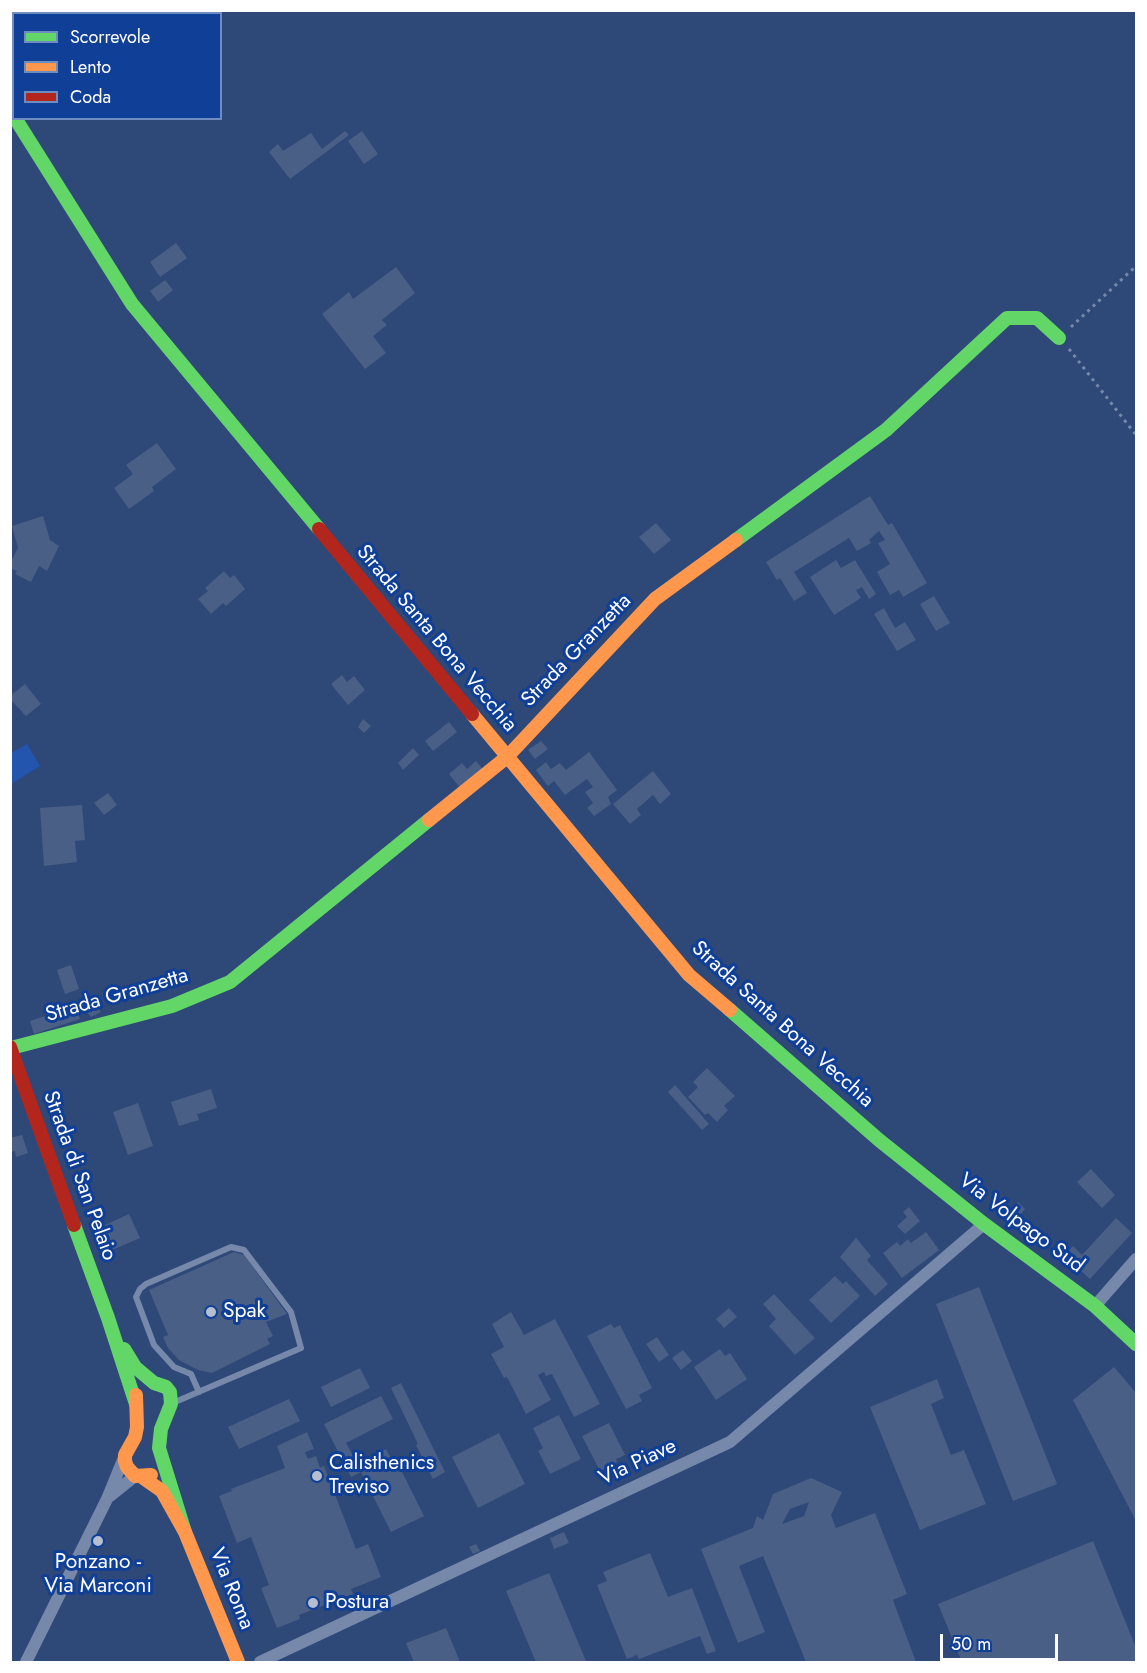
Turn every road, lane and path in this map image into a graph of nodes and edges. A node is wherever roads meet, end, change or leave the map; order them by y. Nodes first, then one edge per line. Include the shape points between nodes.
1 (16, 120) edge
2 (1137, 266) edge
3 (1059, 338) junction
4 (1137, 435) edge
5 (507, 757) junction
6 (12, 1055) edge
7 (879, 1140) joint
8 (984, 1224) junction
9 (1137, 1259) edge
10 (1095, 1306) junction
11 (108, 1318) junction
12 (1137, 1344) edge
13 (154, 1383) junction
14 (199, 1392) junction
15 (136, 1404) junction
16 (171, 1404) junction
17 (125, 1455) junction
18 (161, 1457) junction
19 (134, 1479) junction
20 (107, 1499) junction
21 (184, 1532) junction
22 (26, 1662) edge
23 (238, 1662) edge
24 (260, 1662) edge

1 - 5 street, Strada Santa Bona Vecchia via 132,304
2 - 3 path
3 - 4 path
3 - 5 street, Strada Granzetta via 1037,318 1007,318 886,430 655,599
5 - 6 street, Strada Granzetta via 230,982 172,1006
5 - 7 street, Strada Santa Bona Vecchia via 689,975
6 - 11 street, Strada di San Pelaio
7 - 8 street, Via Volpago Sud
8 - 10 street, Via Volpago Sud
8 - 24 street, Via Piave via 730,1442
9 - 10 street
10 - 12 street, Via Volpago Sud
11 - 13 street, Strada di San Pelaio via 130,1361
11 - 15 street, Strada di San Pelaio
13 - 15 street via 142,1386
13 - 16 street, Strada di San Pelaio via 170,1392
14 - 14 lane via 191,1374 174,1367 154,1345 136,1297 146,1284 231,1247 244,1250 291,1312 301,1347
14 - 16 lane
15 - 17 street, Strada di San Pelaio via 136,1431
16 - 18 street via 160,1436
17 - 19 street
17 - 20 street
18 - 19 street via 157,1472
18 - 21 street, Via Roma
19 - 20 street
19 - 21 street, Via Roma via 162,1491
20 - 22 street
21 - 23 street, Via Roma

